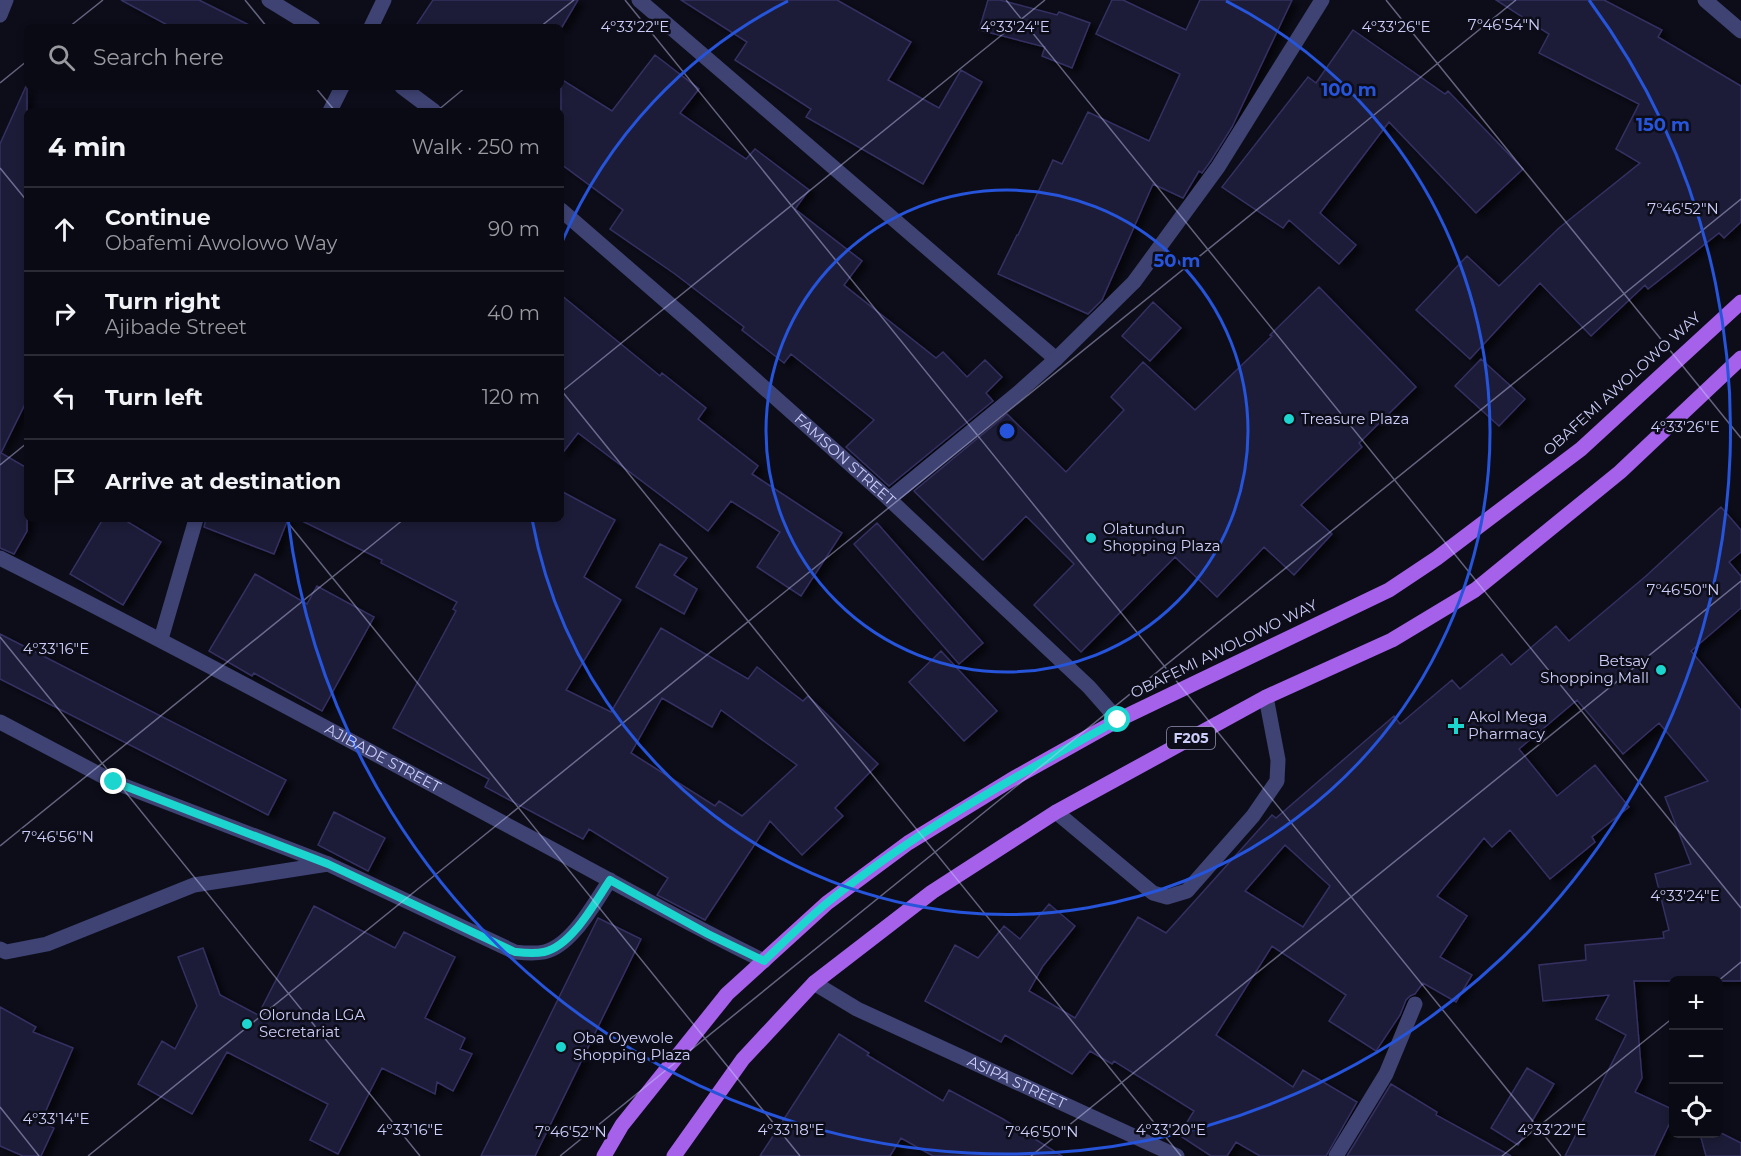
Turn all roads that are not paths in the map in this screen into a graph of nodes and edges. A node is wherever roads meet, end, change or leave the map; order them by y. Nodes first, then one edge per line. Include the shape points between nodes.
1 (6, 0) edge
2 (269, 0) edge
3 (384, 0) edge
4 (639, 0) edge
5 (1322, 0) edge
6 (1705, 0) edge
7 (0, 15) edge
8 (308, 24) edge
9 (372, 24) edge
10 (1741, 31) edge
11 (340, 90) edge
12 (406, 90) edge
13 (332, 108) edge
14 (430, 108) edge
15 (564, 213) edge
16 (1741, 302) edge
17 (1741, 358) edge
18 (1056, 359) junction
19 (890, 499) junction
20 (195, 522) edge
21 (0, 558) edge
22 (161, 639) junction
23 (1266, 697) junction
24 (1118, 720) junction
25 (0, 722) edge
26 (1056, 812) junction
27 (328, 864) junction
28 (610, 880) junction
29 (0, 949) edge
30 (764, 961) junction
31 (814, 983) junction
32 (1415, 1004) dead end
33 (604, 1156) edge
34 (674, 1156) edge
35 (1177, 1156) edge
36 (1336, 1156) edge

1 - 7 street
2 - 8 street
3 - 9 street
4 - 18 street
5 - 18 street via 1218,166 1134,282
6 - 10 street
11 - 13 street
12 - 14 street
15 - 19 street, FAMSON STREET
16 - 24 main road, OBAFEMI AWOLOWO WAY via 1581,449 1437,558 1389,590
17 - 23 main road, F205 via 1620,472 1475,590 1392,640
18 - 19 street
19 - 24 street, FAMSON STREET via 1089,687
20 - 22 street
21 - 22 street, AJIBADE STREET
22 - 28 street, AJIBADE STREET
23 - 26 main road, F205
23 - 26 street via 1278,760 1277,781 1253,816 1187,891 1167,897 1153,893
24 - 30 main road, OBAFEMI AWOLOWO WAY via 908,843 827,903
25 - 27 street via 114,782
26 - 31 main road, F205 via 932,892
27 - 28 street via 515,952 530,954 546,952 566,939
27 - 29 street via 194,885 47,944 6,952
28 - 30 street, AJIBADE STREET
30 - 33 main road, OBAFEMI AWOLOWO WAY via 727,994 693,1034 622,1125
31 - 34 main road, F205 via 743,1059
31 - 35 street, ASIPA STREET via 857,1009
32 - 36 street via 1386,1074

